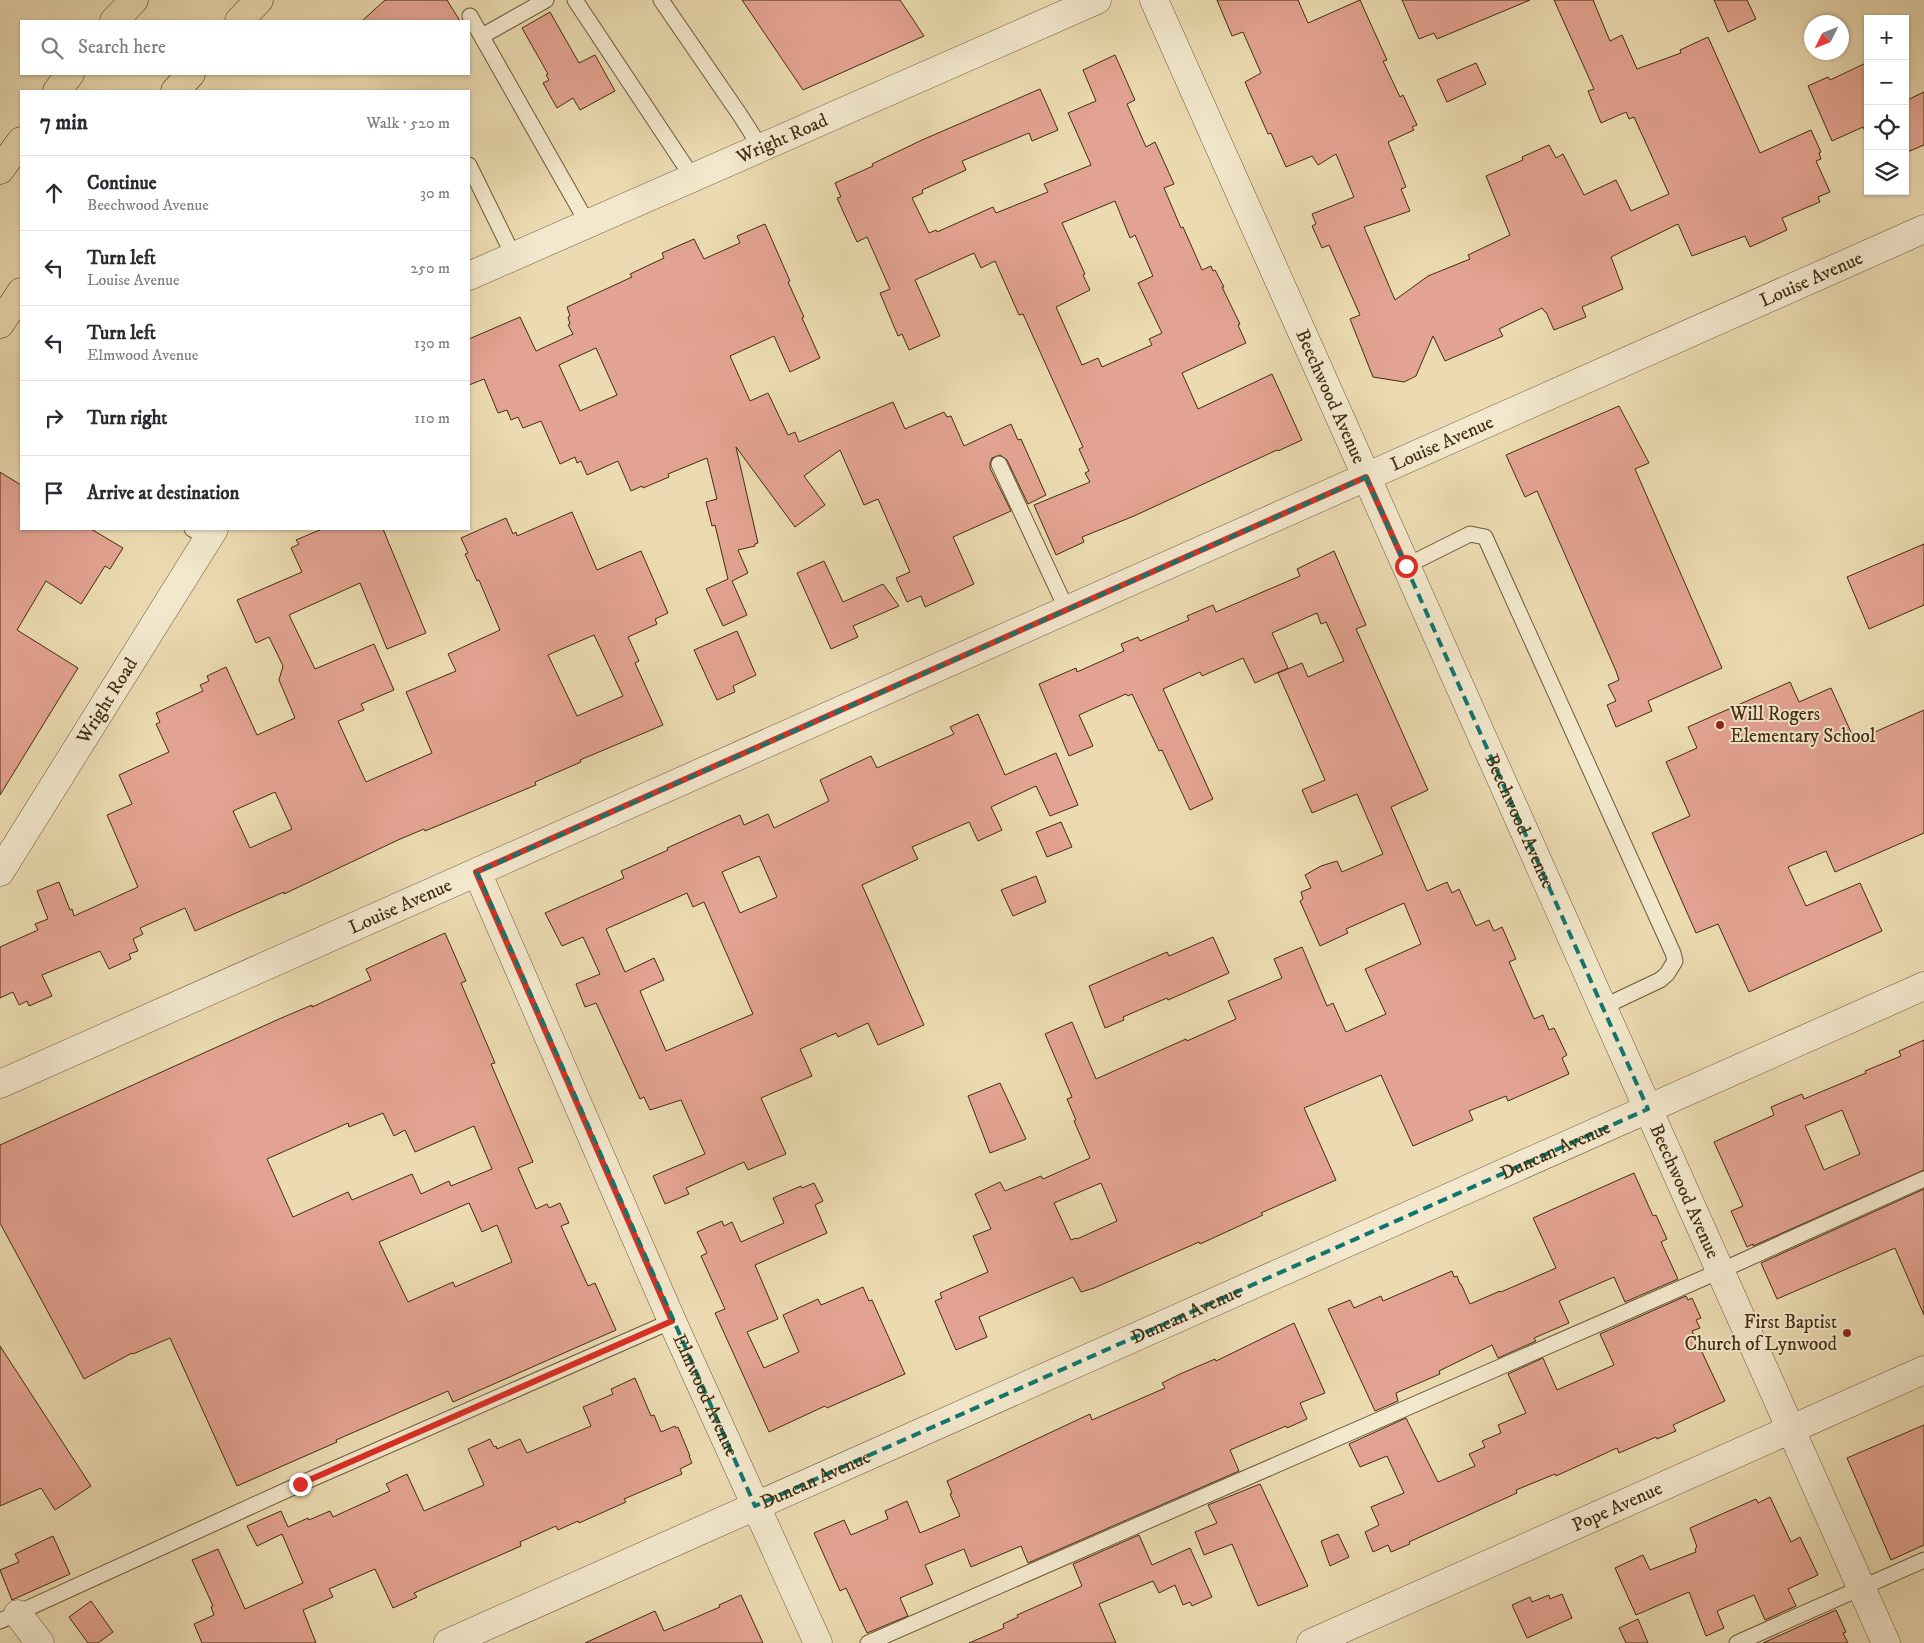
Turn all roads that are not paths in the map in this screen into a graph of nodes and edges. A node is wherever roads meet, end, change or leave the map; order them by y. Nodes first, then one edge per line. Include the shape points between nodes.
1 (134, 0) edge
2 (259, 0) edge
3 (546, 0) edge
4 (575, 0) edge
5 (661, 0) edge
6 (1097, 0) edge
7 (1154, 0) edge
8 (1059, 8) edge
9 (470, 16) dead end
10 (115, 20) edge
11 (240, 20) edge
12 (482, 36) junction
13 (69, 75) edge
14 (190, 75) edge
15 (58, 90) edge
16 (176, 90) edge
17 (20, 141) edge
18 (761, 148) junction
19 (470, 167) edge
20 (0, 170) edge
21 (692, 178) junction
22 (588, 224) junction
23 (1924, 229) edge
24 (514, 256) junction
25 (470, 276) edge
26 (20, 294) edge
27 (0, 324) edge
28 (999, 464) dead end
29 (1366, 477) junction
30 (204, 532) edge
31 (1406, 566) junction
32 (1067, 610) junction
33 (0, 872) edge
34 (476, 872) junction
35 (1924, 986) edge
36 (1603, 1007) junction
37 (0, 1084) edge
38 (1648, 1109) junction
39 (1924, 1179) edge
40 (1720, 1271) junction
41 (672, 1321) junction
42 (1924, 1370) edge
43 (1791, 1429) junction
44 (755, 1506) junction
45 (1924, 1560) edge
46 (1862, 1588) junction
47 (9, 1617) edge
48 (40, 1643) edge
49 (448, 1643) edge
50 (818, 1643) edge
51 (868, 1643) edge
52 (1311, 1643) edge
53 (1737, 1643) edge
54 (1886, 1643) edge

1 - 10 highway
2 - 11 highway
3 - 12 lane
4 - 21 lane
5 - 18 lane
6 - 8 street, Wright Road
7 - 29 street, Beechwood Avenue
8 - 18 street, Wright Road
9 - 12 lane
12 - 22 lane
13 - 15 highway
14 - 16 highway
17 - 20 highway
18 - 21 street, Wright Road
19 - 24 lane
21 - 22 street, Wright Road
22 - 24 street, Wright Road
23 - 29 street, Louise Avenue
24 - 25 street, Wright Road
26 - 27 highway
28 - 32 lane
29 - 31 street, Beechwood Avenue
29 - 32 street, Louise Avenue
30 - 33 street, Wright Road
31 - 36 street, Beechwood Avenue
31 - 36 lane via 1470,534 1485,537 1673,953 1675,961 1668,974
32 - 34 street, Louise Avenue
34 - 37 street, Louise Avenue
34 - 41 street, Elmwood Avenue
35 - 38 street, Duncan Avenue
36 - 38 street, Beechwood Avenue
38 - 40 street, Beechwood Avenue
38 - 44 street, Duncan Avenue
39 - 40 lane
40 - 43 street, Beechwood Avenue
40 - 51 lane
41 - 44 street, Elmwood Avenue
41 - 47 lane via 300,1484
42 - 43 street, Pope Avenue
43 - 46 street, Beechwood Avenue
43 - 52 street, Pope Avenue
44 - 49 street, Duncan Avenue
44 - 50 street, Elmwood Avenue
45 - 46 lane
46 - 53 lane
46 - 54 street, Beechwood Avenue
47 - 48 street

